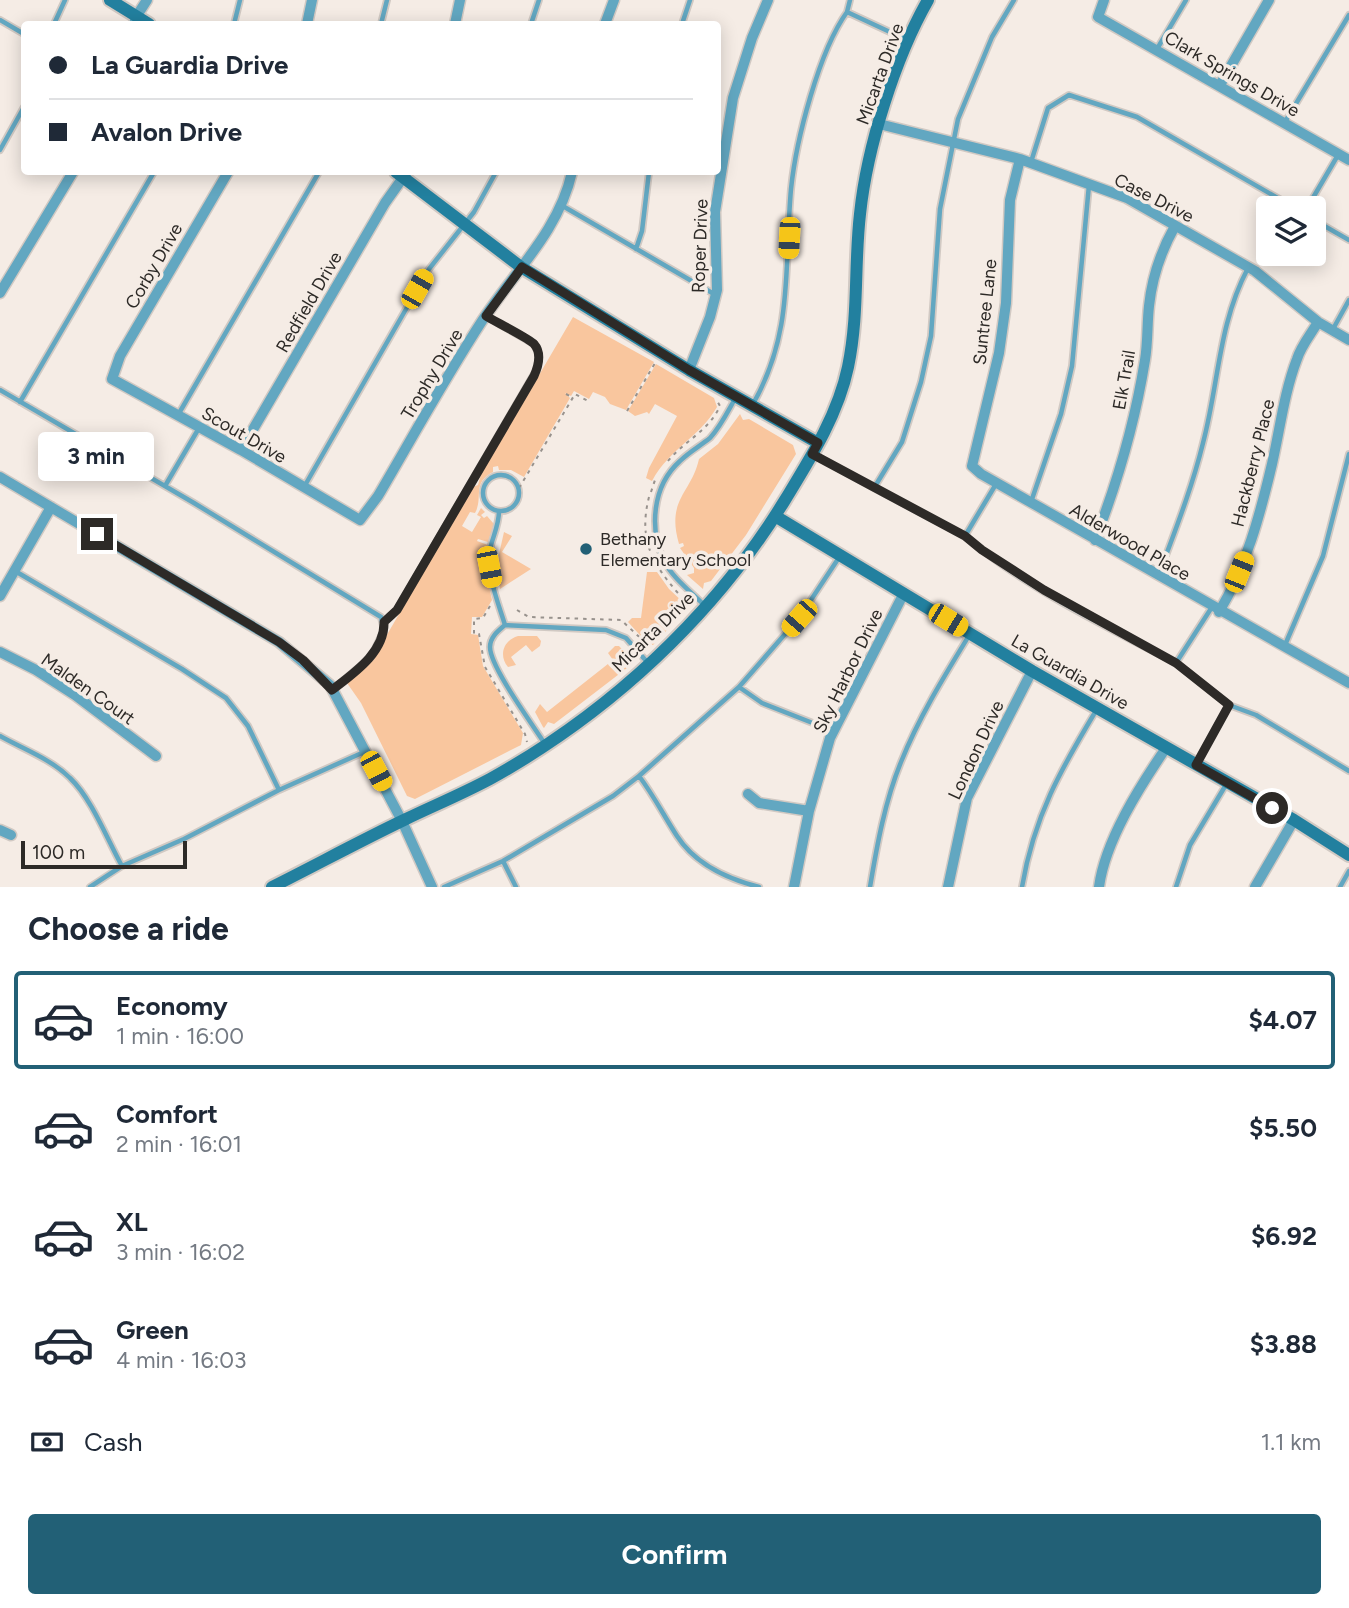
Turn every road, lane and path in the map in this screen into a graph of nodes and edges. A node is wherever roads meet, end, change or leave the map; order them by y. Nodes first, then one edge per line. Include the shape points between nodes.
1 (65, 0) edge
2 (110, 0) edge
3 (147, 0) edge
4 (240, 0) edge
5 (312, 0) edge
6 (387, 0) edge
7 (460, 0) edge
8 (538, 0) edge
9 (614, 0) edge
10 (690, 0) edge
11 (768, 0) edge
12 (850, 0) edge
13 (928, 0) edge
14 (1014, 0) edge
15 (1104, 0) edge
16 (1186, 0) edge
17 (1269, 0) edge
18 (847, 12) junction
19 (1349, 15) edge
20 (0, 20) edge
21 (55, 21) edge
22 (135, 21) edge
23 (235, 21) edge
24 (308, 21) edge
25 (382, 21) edge
26 (456, 21) edge
27 (532, 21) edge
28 (606, 21) edge
29 (683, 21) edge
30 (21, 32) edge
31 (909, 41) junction
32 (1157, 49) junction
33 (1220, 85) junction
34 (21, 112) edge
35 (1284, 122) junction
36 (880, 124) junction
37 (954, 143) junction
38 (0, 149) edge
39 (1346, 157) edge
40 (1025, 161) junction
41 (721, 171) edge
42 (71, 175) edge
43 (152, 175) edge
44 (226, 175) edge
45 (318, 175) edge
46 (401, 175) edge
47 (405, 175) edge
48 (494, 175) edge
49 (571, 175) edge
50 (649, 175) edge
51 (720, 175) edge
52 (1089, 184) junction
53 (1274, 196) edge
54 (1316, 196) edge
55 (560, 204) junction
56 (466, 224) junction
57 (1175, 226) junction
58 (1326, 227) edge
59 (1349, 240) edge
60 (636, 249) junction
61 (522, 267) junction
62 (1248, 268) junction
63 (0, 293) edge
64 (716, 295) junction
65 (1349, 300) edge
66 (486, 316) junction
67 (1318, 322) junction
68 (1332, 330) junction
69 (1349, 340) edge
70 (689, 370) junction
71 (112, 379) joint
72 (0, 390) edge
73 (566, 394) dead end
74 (736, 396) junction
75 (573, 398) junction
76 (588, 401) dead end
77 (20, 402) junction
78 (752, 405) junction
79 (178, 415) junction
80 (200, 427) junction
81 (815, 448) junction
82 (241, 450) junction
83 (1349, 454) edge
84 (972, 466) joint
85 (0, 477) edge
86 (996, 483) junction
87 (165, 486) junction
88 (303, 487) junction
89 (519, 488) junction
90 (874, 488) junction
91 (1031, 503) junction
92 (51, 507) junction
93 (499, 511) junction
94 (775, 516) junction
95 (360, 520) joint
96 (965, 536) junction
97 (1095, 540) junction
98 (840, 555) junction
99 (15, 570) junction
100 (1158, 576) junction
101 (904, 593) junction
102 (0, 596) edge
103 (706, 607) junction
104 (1216, 609) junction
105 (384, 622) junction
106 (505, 625) junction
107 (970, 633) junction
108 (1284, 647) junction
109 (0, 652) edge
110 (1176, 663) junction
111 (649, 664) junction
112 (1032, 671) junction
113 (1349, 683) edge
114 (739, 687) junction
115 (332, 690) junction
116 (1229, 705) junction
117 (1098, 708) junction
118 (833, 731) junction
119 (0, 736) edge
120 (545, 745) junction
121 (1167, 748) junction
122 (365, 752) junction
123 (156, 756) dead end
124 (1196, 765) junction
125 (1349, 771) edge
126 (639, 776) junction
127 (1227, 782) junction
128 (279, 790) junction
129 (748, 794) dead end
130 (808, 811) junction
131 (1294, 820) junction
132 (402, 821) junction
133 (0, 830) edge
134 (11, 835) dead end
135 (1349, 855) edge
136 (503, 861) junction
137 (122, 866) junction
138 (1349, 871) edge
139 (90, 887) edge
140 (272, 887) edge
141 (432, 887) edge
142 (444, 887) edge
143 (516, 887) edge
144 (759, 887) edge
145 (794, 887) edge
146 (870, 887) edge
147 (948, 887) edge
148 (1022, 887) edge
149 (1098, 887) edge
150 (1176, 887) edge
151 (1255, 887) edge
152 (1339, 887) edge

1 - 21 lane
2 - 22 street
3 - 22 street
4 - 23 lane
5 - 24 street
6 - 25 lane
7 - 26 street
8 - 27 lane
9 - 28 street
10 - 29 lane
11 - 41 street, Roper Drive via 733,98
12 - 18 lane
13 - 31 street, Micarta Drive
14 - 37 lane via 992,37 958,119
15 - 32 street, Clark Springs Drive via 1098,17
16 - 32 lane
17 - 33 street
18 - 31 lane
18 - 78 lane via 833,31 796,151 779,343
19 - 35 lane
20 - 30 lane
31 - 36 street, Micarta Drive
32 - 33 street, Clark Springs Drive
33 - 35 street, Clark Springs Drive
34 - 38 lane
35 - 39 street, Clark Springs Drive
36 - 37 street, Case Drive
36 - 81 street, Micarta Drive via 860,214 855,334 835,409
37 - 40 street, Case Drive
37 - 90 lane via 940,209 931,336 921,382 902,442
39 - 54 lane
40 - 52 street, Case Drive
40 - 53 lane via 1048,108 1069,95 1137,117
40 - 84 street, Suntree Lane via 1010,200 999,354
42 - 63 street
43 - 77 lane
44 - 71 street, Corby Drive via 120,356
45 - 79 lane
46 - 82 street, Redfield Drive
47 - 56 street
48 - 56 lane
49 - 55 street, Trophy Drive
50 - 60 lane
51 - 64 street, Roper Drive via 715,212
52 - 57 street, Case Drive via 1127,198
52 - 91 lane via 1072,366 1058,426
55 - 60 lane
55 - 61 street, Trophy Drive
56 - 61 street
56 - 88 lane via 429,269
57 - 62 street, Case Drive
57 - 97 street, Elk Trail via 1161,250 1134,416
58 - 59 lane
60 - 64 lane
61 - 66 street, Trophy Drive
61 - 70 street
62 - 67 street, Case Drive
62 - 100 lane via 1235,293 1221,342 1197,466
64 - 70 street, Roper Drive
65 - 68 lane
66 - 95 street, Trophy Drive
66 - 105 lane via 534,344 538,367 397,610
67 - 68 street, Case Drive
67 - 104 street, Hackberry Place via 1298,356 1287,391 1245,556 1233,589
68 - 69 street, Case Drive
70 - 74 street
71 - 79 street, Scout Drive
72 - 77 lane
73 - 75 path
74 - 78 street
74 - 103 lane via 709,439 679,461 668,476 655,514 665,563
75 - 76 path via 575,394
75 - 89 path
77 - 87 lane
78 - 81 street
79 - 80 street, Scout Drive
80 - 82 street, Scout Drive
80 - 87 lane
81 - 90 lane
81 - 94 street, Micarta Drive
82 - 88 street, Scout Drive
83 - 108 lane via 1323,556
84 - 86 street, Alderwood Place
85 - 92 street
86 - 91 street, Alderwood Place
86 - 96 lane
87 - 105 lane via 367,607
88 - 95 street, Scout Drive
89 - 93 lane via 512,508
89 - 93 lane via 503,475 485,484 486,504
90 - 96 lane
91 - 97 street, Alderwood Place
92 - 99 street
92 - 115 street via 279,642
93 - 106 lane via 489,567
94 - 98 street, La Guardia Drive
94 - 103 street, Micarta Drive
96 - 110 lane via 1044,590
97 - 100 street, Alderwood Place
98 - 101 street, La Guardia Drive
98 - 114 lane via 799,618
99 - 102 street
99 - 128 lane via 226,698 248,726
100 - 104 street, Alderwood Place
101 - 107 street, La Guardia Drive
101 - 118 street, Sky Harbor Drive
103 - 111 street, Micarta Drive
104 - 108 street, Alderwood Place
104 - 110 lane
105 - 115 lane via 371,657
106 - 111 lane via 606,630 626,638
106 - 120 lane via 494,634 490,647 495,666
107 - 112 street, La Guardia Drive
107 - 146 lane via 901,762
108 - 113 street, Alderwood Place
109 - 123 street, Malden Court via 75,695
110 - 116 lane
111 - 120 street, Micarta Drive
112 - 117 street, La Guardia Drive
112 - 147 street, London Drive via 967,799
114 - 118 lane via 762,703
114 - 126 lane
115 - 122 street
116 - 124 lane
116 - 125 lane via 1256,715
117 - 121 street, La Guardia Drive
117 - 148 lane via 1048,796 1028,851
118 - 130 street, Sky Harbor Drive
119 - 137 lane via 71,778
120 - 132 street, Micarta Drive via 490,779
121 - 124 street, La Guardia Drive
121 - 149 street via 1112,840
122 - 128 lane
122 - 132 street
124 - 127 street, La Guardia Drive
126 - 136 lane
126 - 144 lane via 692,852 722,874
127 - 131 street, La Guardia Drive
127 - 150 lane via 1190,845
128 - 137 lane
129 - 130 street via 759,803
130 - 145 street, Sky Harbor Drive
131 - 135 street, La Guardia Drive
131 - 151 street
132 - 140 street, Micarta Drive
132 - 141 street
133 - 134 street
136 - 142 lane
136 - 143 lane
137 - 139 lane
138 - 152 lane

